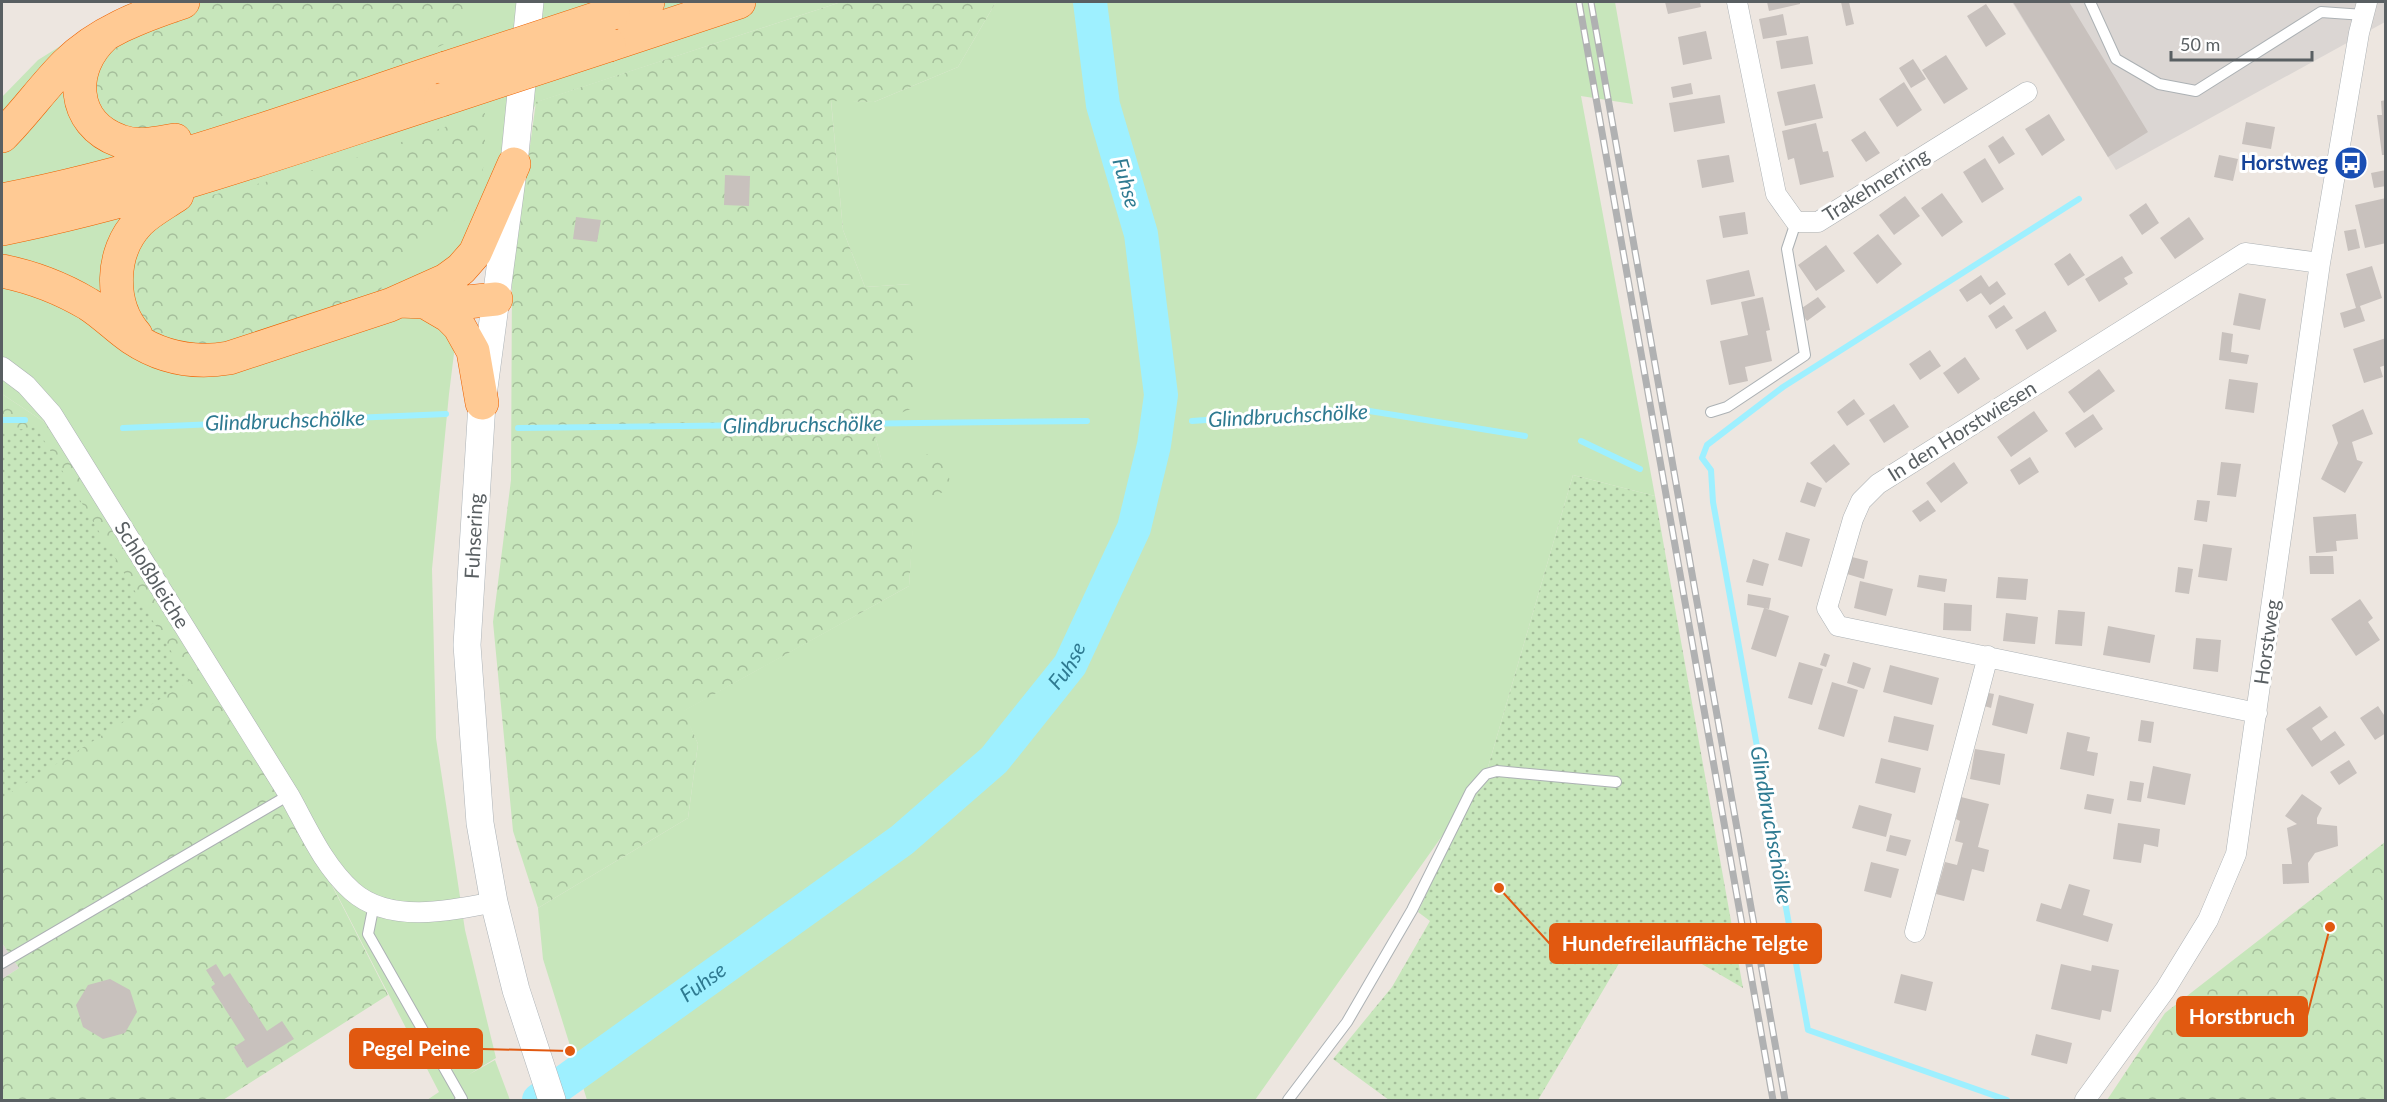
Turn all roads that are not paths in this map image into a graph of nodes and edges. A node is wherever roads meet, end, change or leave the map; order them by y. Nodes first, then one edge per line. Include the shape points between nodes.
1 (183, 2) edge
2 (530, 2) edge
3 (648, 2) edge
4 (739, 2) edge
5 (1737, 2) edge
6 (2090, 2) edge
7 (2366, 8) edge
8 (611, 29) junction
9 (104, 36) junction
10 (443, 84) junction
11 (2027, 92) dead end
12 (2, 136) edge
13 (231, 140) junction
14 (514, 164) junction
15 (207, 177) junction
16 (2, 200) edge
17 (1796, 222) junction
18 (2, 229) edge
19 (2320, 263) junction
20 (2, 271) edge
21 (423, 294) junction
22 (496, 299) junction
23 (153, 350) junction
24 (2, 367) edge
25 (482, 403) junction
26 (1711, 412) dead end
27 (1988, 656) junction
28 (2257, 713) junction
29 (1616, 782) dead end
30 (289, 795) junction
31 (494, 902) junction
32 (374, 904) junction
33 (1915, 932) dead end
34 (3, 963) edge
35 (460, 1101) edge
36 (552, 1101) edge
37 (1288, 1101) edge
38 (2085, 1101) edge

1 - 9 highway via 148,13
2 - 14 main road, Fuhsering
3 - 8 highway
4 - 8 highway
5 - 17 street, Trakehnerring via 1776,194
6 - 7 lane via 2116,59 2159,84 2196,91 2321,12
7 - 19 street, Horstweg
8 - 10 highway, bridge
9 - 12 highway via 68,62
9 - 13 highway via 87,56 79,81 83,107 98,129 134,145 205,135
10 - 13 highway
10 - 15 highway
11 - 17 street, Trakehnerring via 1818,222
13 - 16 highway
14 - 21 highway via 475,253 461,269
14 - 22 main road, Fuhsering
15 - 18 highway
15 - 23 highway via 148,213 121,250 116,281 121,309 134,332
17 - 26 lane via 1787,249 1805,355 1727,407
19 - 27 street, In den Horstwiesen via 2245,253 1878,484 1861,501 1827,608 1838,626
19 - 28 street, Horstweg
20 - 23 highway via 76,297
21 - 22 highway via 467,281
21 - 23 highway via 230,358 185,360
21 - 25 highway via 467,338
22 - 25 main road, Fuhsering
24 - 30 street, Schloßbleiche via 26,385 52,414
25 - 31 main road, Fuhsering via 467,645 480,823
27 - 28 street, In den Horstwiesen
27 - 33 street
28 - 38 street, Horstweg via 2236,854 2212,909 2165,990
29 - 37 lane via 1497,771 1486,774 1471,791 1412,910 1347,1022
30 - 32 street, Schloßbleiche via 334,871 352,891
30 - 34 lane
31 - 32 street, Schloßbleiche via 439,911 406,911
31 - 36 main road, Fuhsering via 516,990
32 - 35 lane via 368,934

